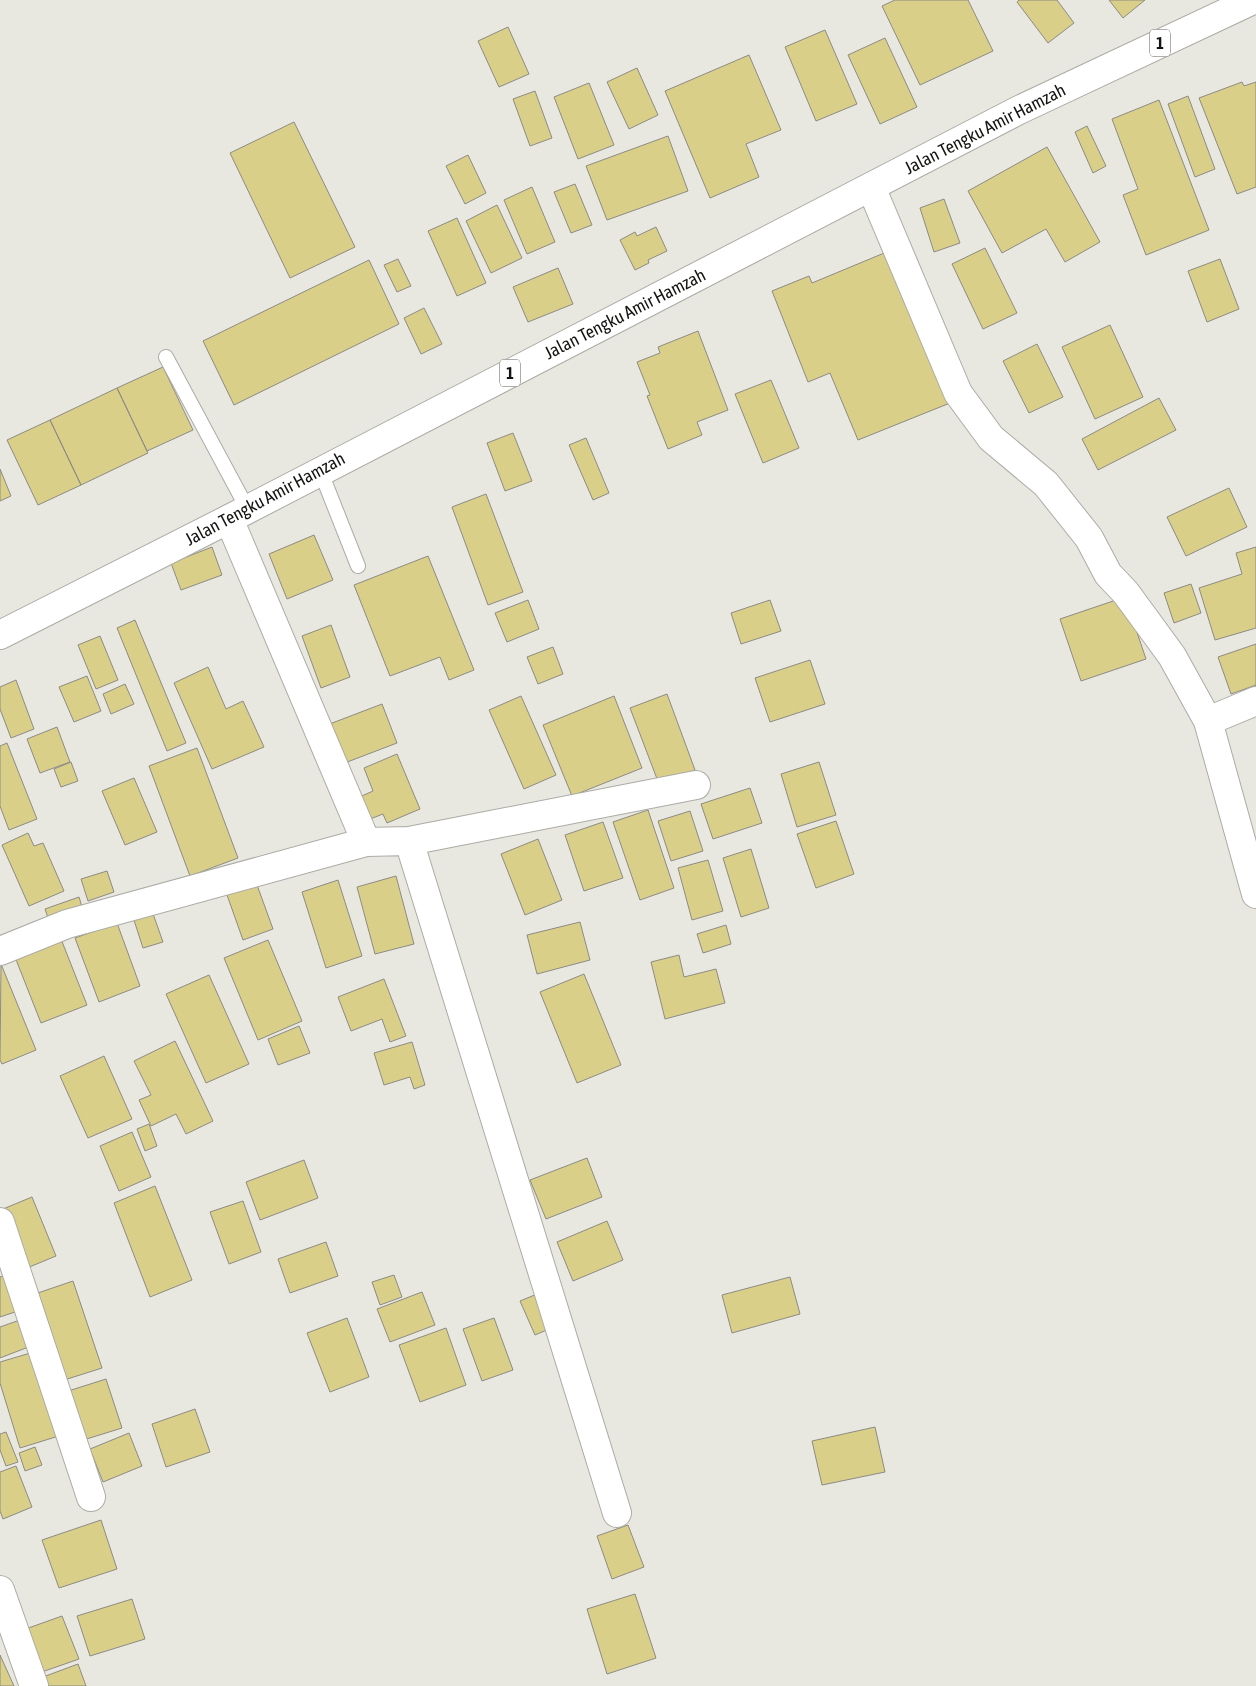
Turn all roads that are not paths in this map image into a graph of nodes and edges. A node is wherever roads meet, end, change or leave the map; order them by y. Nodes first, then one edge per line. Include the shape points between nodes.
1 (1253, 0) edge
2 (871, 187) junction
3 (166, 357) dead end
4 (320, 470) junction
5 (238, 513) junction
6 (358, 566) dead end
7 (0, 635) edge
8 (1256, 701) edge
9 (1208, 721) junction
10 (696, 786) dead end
11 (409, 841) junction
12 (366, 842) junction
13 (1256, 894) edge
14 (0, 951) edge
15 (0, 1222) edge
16 (91, 1497) dead end
17 (617, 1513) dead end
18 (0, 1590) edge
19 (34, 1686) edge

1 - 2 main road, Jalan Tengku Amir Hamzah / 1 via 1019,110
2 - 4 main road, Jalan Tengku Amir Hamzah / 1
2 - 9 main road via 958,393 991,438 1046,484 1089,538 1108,574 1172,656
3 - 5 lane
4 - 5 main road, Jalan Tengku Amir Hamzah / 1
4 - 6 lane
5 - 7 main road, Jalan Tengku Amir Hamzah / 1
5 - 12 main road
8 - 9 main road
9 - 13 main road
10 - 11 main road
11 - 12 main road
11 - 17 main road
12 - 14 main road via 67,924
15 - 16 main road
18 - 19 main road

